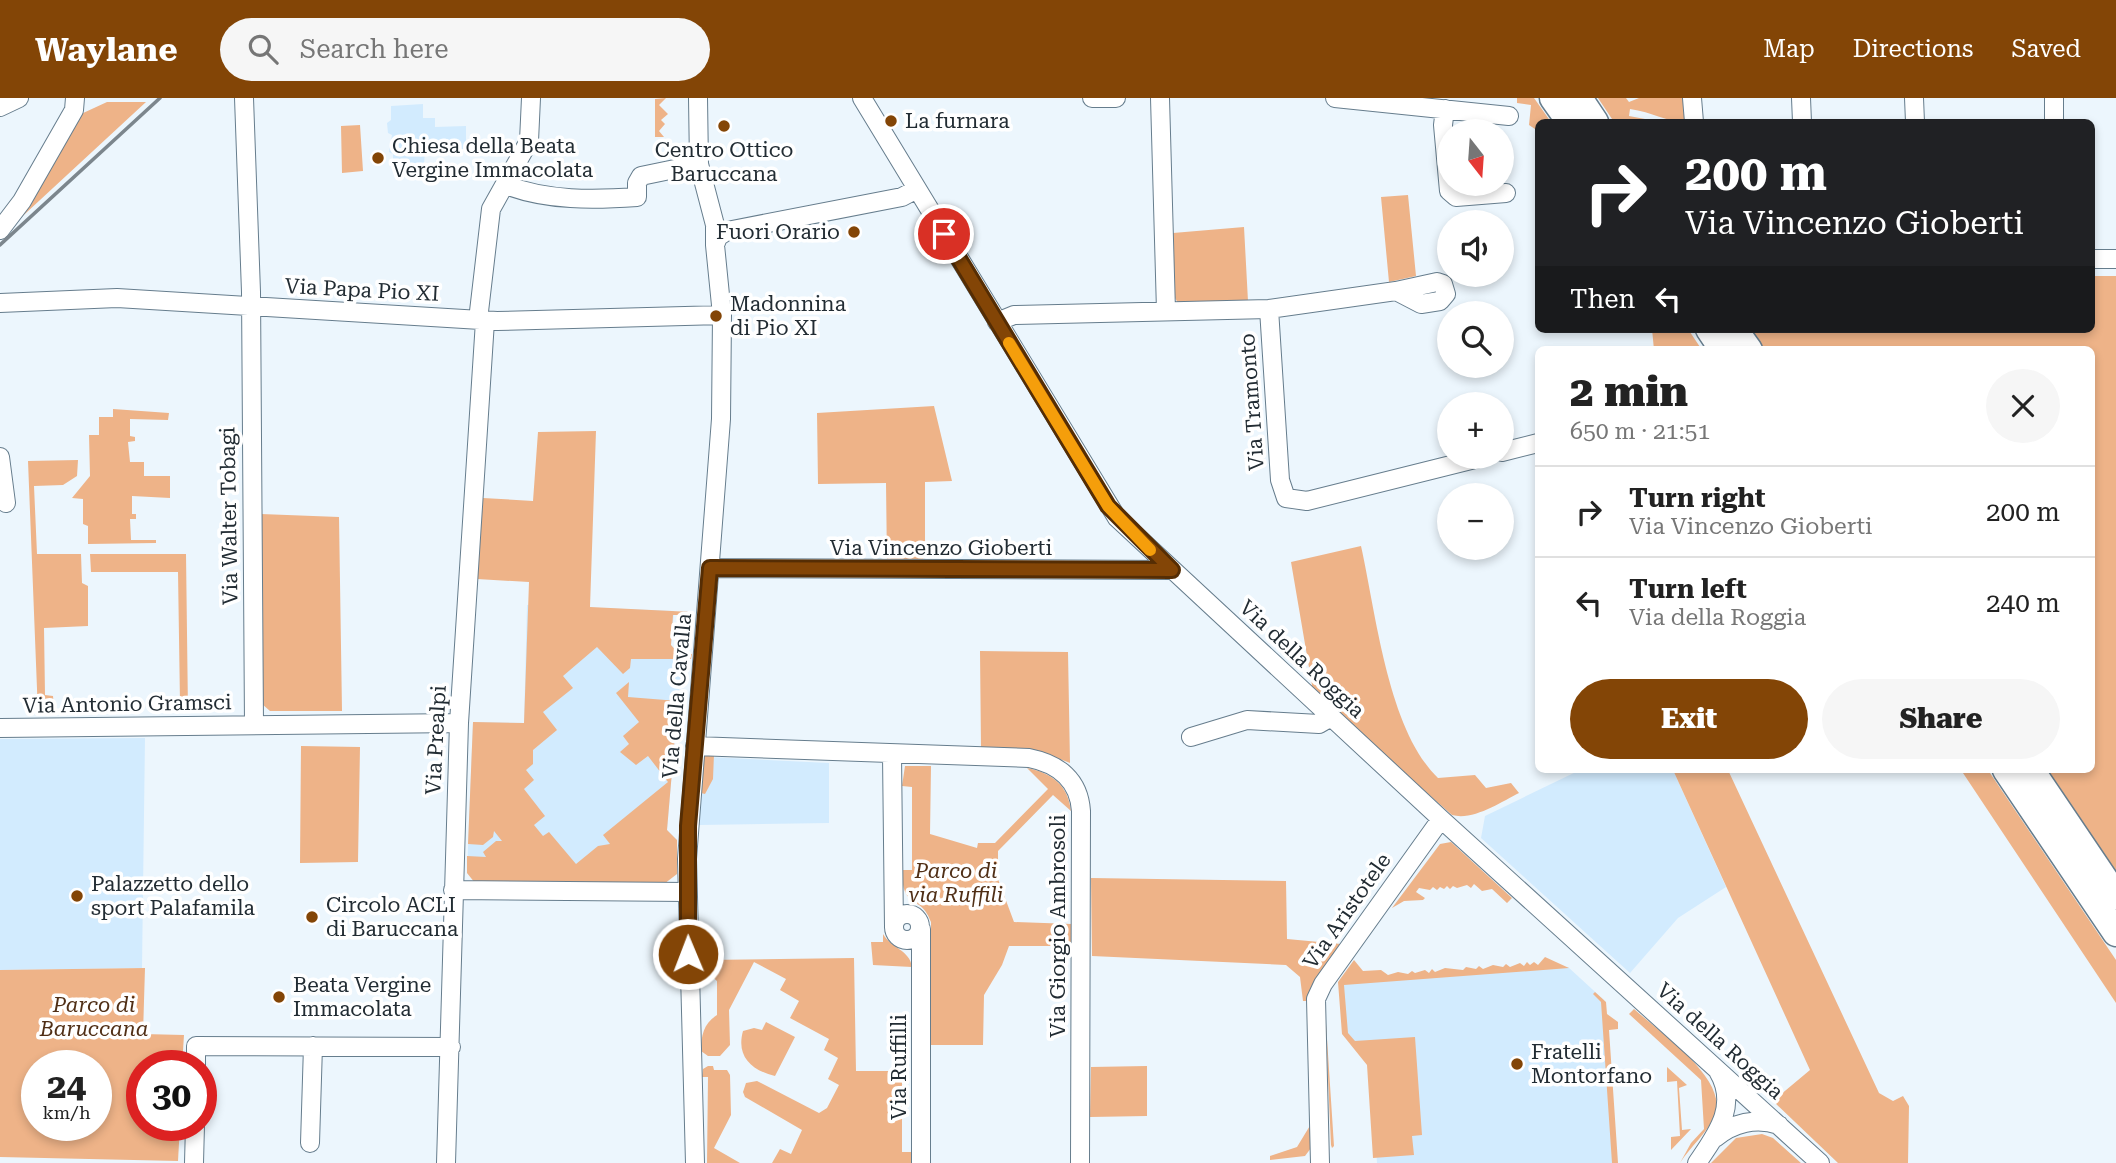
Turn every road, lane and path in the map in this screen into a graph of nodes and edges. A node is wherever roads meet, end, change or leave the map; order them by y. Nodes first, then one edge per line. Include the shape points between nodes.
1 (19, 98) edge
2 (75, 98) edge
3 (244, 98) edge
4 (531, 98) edge
5 (698, 98) edge
6 (862, 98) edge
7 (1091, 98) edge
8 (1116, 98) edge
9 (1160, 98) edge
10 (1335, 98) edge
11 (1553, 98) edge
12 (1579, 98) edge
13 (1692, 98) edge
14 (1801, 98) edge
15 (1914, 98) edge
16 (2054, 98) edge
17 (0, 107) edge
18 (1445, 109) junction
19 (1509, 116) dead end
20 (1444, 119) edge
21 (1568, 119) edge
22 (1593, 119) edge
23 (1694, 119) edge
24 (1802, 119) edge
25 (1915, 119) edge
26 (2054, 119) edge
27 (701, 171) junction
28 (506, 185) junction
29 (917, 190) junction
30 (0, 230) edge
31 (720, 234) junction
32 (2095, 259) edge
33 (2116, 259) edge
34 (1396, 291) dead end
35 (0, 303) edge
36 (250, 307) junction
37 (1269, 309) junction
38 (1166, 311) junction
39 (722, 315) junction
40 (481, 321) junction
41 (997, 322) junction
42 (1535, 444) edge
43 (1514, 449) edge
44 (0, 457) edge
45 (1437, 468) edge
46 (6, 503) dead end
47 (710, 568) junction
48 (1172, 570) junction
49 (1331, 717) junction
50 (459, 723) junction
51 (254, 725) junction
52 (0, 728) edge
53 (1191, 737) dead end
54 (695, 746) junction
55 (892, 755) junction
56 (2008, 773) edge
57 (2033, 773) edge
58 (1441, 819) junction
59 (892, 889) junction
60 (453, 890) junction
61 (687, 892) junction
62 (2116, 896) edge
63 (918, 923) junction
64 (897, 933) junction
65 (2116, 933) edge
66 (922, 971) junction
67 (313, 1046) junction
68 (451, 1047) junction
69 (196, 1050) edge
70 (1717, 1069) junction
71 (1726, 1107) junction
72 (1751, 1108) junction
73 (1715, 1138) junction
74 (195, 1141) edge
75 (310, 1143) dead end
76 (194, 1163) edge
77 (446, 1163) edge
78 (695, 1163) edge
79 (921, 1163) edge
80 (1080, 1163) edge
81 (1320, 1163) edge
82 (1697, 1163) edge
83 (1820, 1163) edge

1 - 17 street
2 - 30 street via 74,110
3 - 36 street, Via Walter Tobagi
4 - 28 street, Via Prealpi via 529,141
5 - 27 street, Via della Cavalla
6 - 29 street, Via della Roggia
7 - 8 street
9 - 38 street
10 - 18 street
11 - 21 highway
12 - 22 highway
13 - 23 street
14 - 24 street
15 - 25 street
16 - 26 street
18 - 19 street
18 - 20 street
27 - 28 street via 638,178 637,197 628,198 582,200
27 - 31 street, Via della Cavalla
28 - 40 street, Via Prealpi via 491,209
29 - 31 street via 902,197
29 - 41 street, Via della Roggia
31 - 39 street, Via della Cavalla
32 - 33 street
34 - 37 street, Via Tramonto
35 - 36 street, Via Papa Pio XI via 79,297
36 - 40 street, Via Papa Pio XI
36 - 51 street, Via Walter Tobagi
37 - 38 street, Via Tramonto
37 - 45 street, Via Tramonto via 1279,469 1286,498 1307,501
38 - 41 street, Via Tramonto via 1014,315
39 - 40 street, Via Papa Pio XI
39 - 47 street, Via della Cavalla via 721,419
40 - 50 street, Via Prealpi
41 - 48 street, Via della Roggia via 1112,512
42 - 43 street
44 - 46 street
47 - 48 street, Via Vincenzo Gioberti
47 - 54 street, Via della Cavalla
48 - 49 street, Via della Roggia
49 - 53 street via 1320,724 1240,721
49 - 58 street, Via della Roggia
50 - 51 street, Via Antonio Gramsci
50 - 60 street, Via Prealpi
51 - 52 street, Via Antonio Gramsci
54 - 55 street, Via Giorgio Ambrosoli
54 - 61 street, Via della Cavalla
55 - 59 street
55 - 80 street, Via Giorgio Ambrosoli via 1029,758 1063,772 1076,788 1082,871
56 - 65 highway
57 - 62 highway
58 - 70 street, Via della Roggia
58 - 81 street, Via Aristotele via 1319,990 1314,1015
59 - 63 street
59 - 64 street
60 - 61 street
60 - 68 street, Via Prealpi
61 - 78 street, Via della Cavalla
63 - 64 street via 903,914 896,920
63 - 66 street, Via Ruffilli
64 - 66 street via 916,954
66 - 79 street, Via Ruffilli
67 - 68 street
67 - 69 street via 196,1046
67 - 75 street
68 - 77 street, Via Prealpi
70 - 71 street
70 - 72 street, Via della Roggia
71 - 72 street via 1732,1095
71 - 73 street
72 - 73 street
72 - 83 street, Via della Roggia via 1779,1125
73 - 82 street
74 - 76 street

